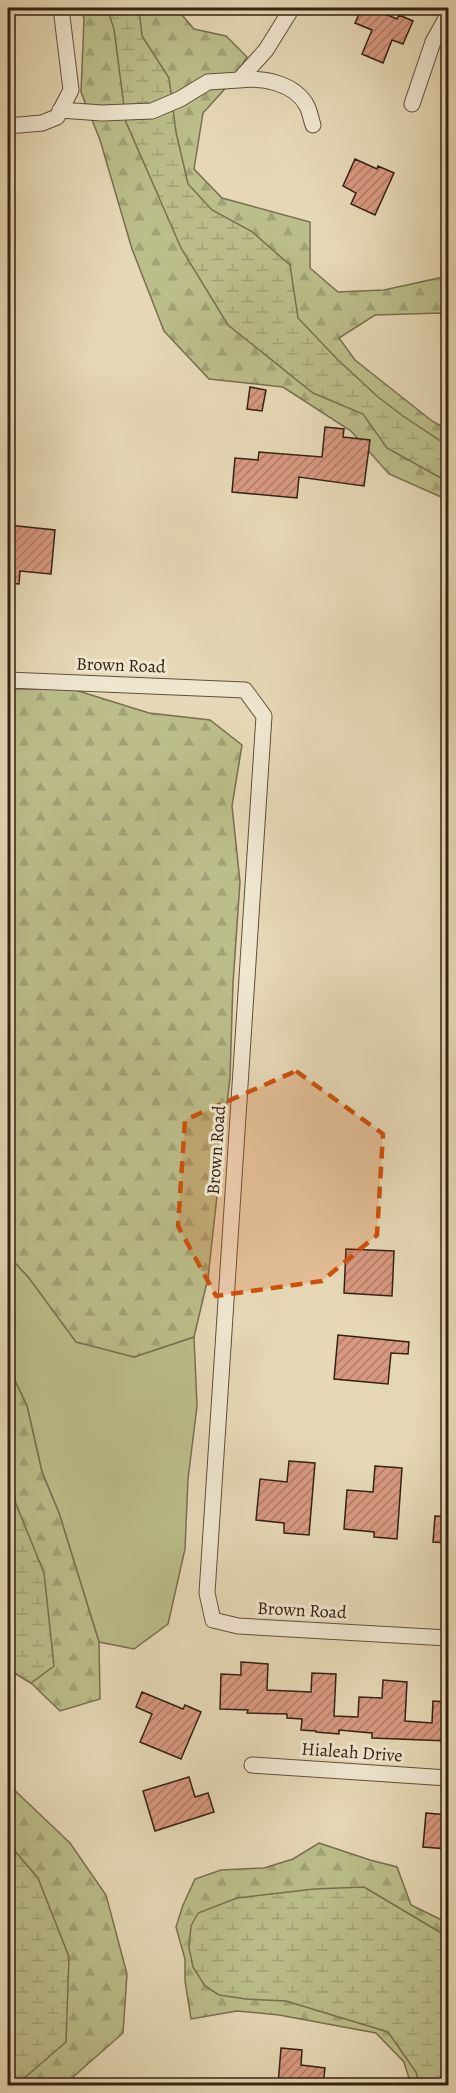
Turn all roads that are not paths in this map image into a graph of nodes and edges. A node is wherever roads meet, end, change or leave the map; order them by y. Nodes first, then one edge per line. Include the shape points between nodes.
1 (61, 8) edge
2 (292, 8) edge
3 (448, 15) edge
4 (239, 80) junction
5 (412, 104) dead end
6 (60, 111) junction
7 (313, 125) dead end
8 (8, 126) edge
9 (8, 680) edge
10 (448, 1638) edge
11 (252, 1766) dead end
12 (448, 1778) edge

1 - 6 street via 71,90
2 - 4 street via 266,50
3 - 5 street via 433,42
4 - 6 street via 208,82 152,111
4 - 7 street via 256,78 291,90 307,105
6 - 8 street via 57,117 42,123
9 - 10 street, Brown Road via 245,690 264,716 207,1593 213,1620 238,1626
11 - 12 street, Hialeah Drive

